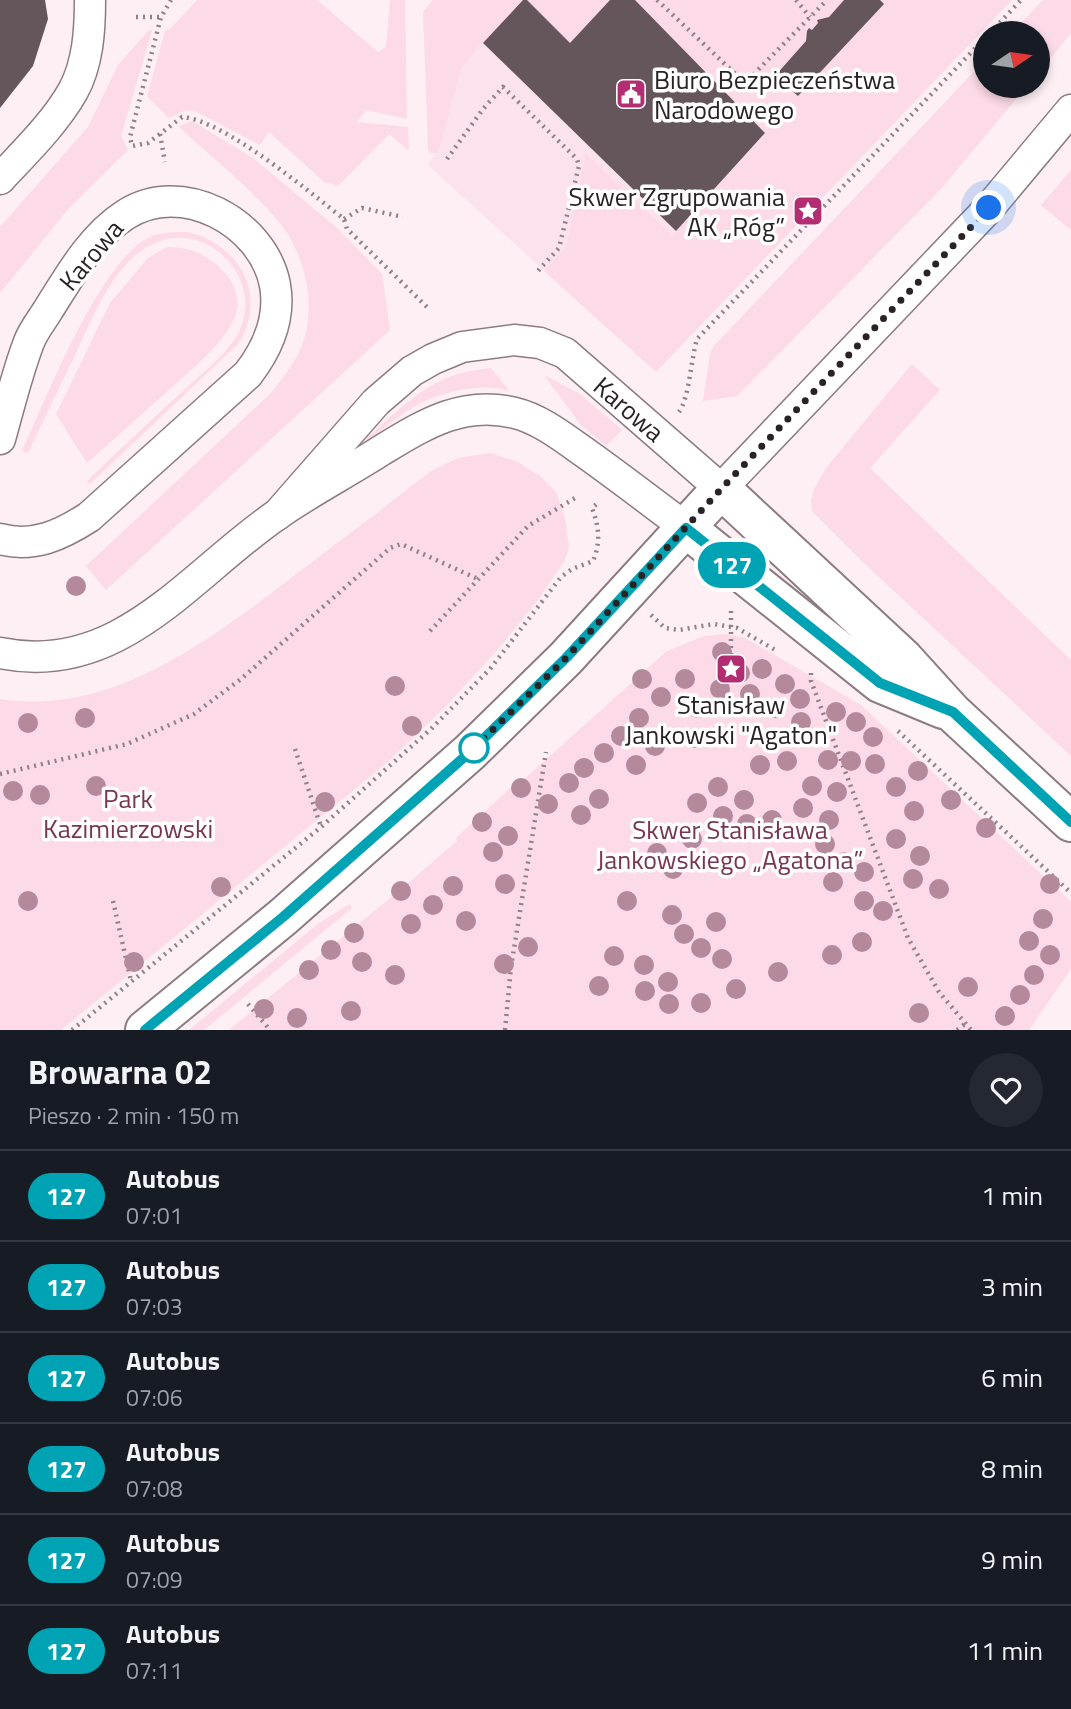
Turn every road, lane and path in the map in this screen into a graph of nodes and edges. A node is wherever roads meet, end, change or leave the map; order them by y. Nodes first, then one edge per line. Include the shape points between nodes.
1 (90, 0) edge
2 (171, 0) edge
3 (657, 0) edge
4 (796, 0) edge
5 (827, 0) edge
6 (1021, 0) edge
7 (136, 17) dead end
8 (161, 17) junction
9 (810, 18) junction
10 (1001, 21) edge
11 (973, 51) edge
12 (1071, 110) edge
13 (159, 134) junction
14 (447, 159) dead end
15 (165, 162) dead end
16 (0, 179) edge
17 (403, 216) dead end
18 (344, 219) junction
19 (536, 273) dead end
20 (427, 307) dead end
21 (29, 340) junction
22 (0, 365) edge
23 (676, 416) dead end
24 (0, 439) edge
25 (721, 489) junction
26 (575, 498) dead end
27 (599, 501) dead end
28 (277, 515) junction
29 (686, 528) junction
30 (0, 539) edge
31 (478, 579) junction
32 (731, 605) dead end
33 (655, 619) dead end
34 (731, 627) junction
35 (430, 631) dead end
36 (780, 652) dead end
37 (0, 653) edge
38 (731, 662) dead end
39 (812, 663) dead end
40 (811, 670) junction
41 (824, 677) dead end
42 (953, 712) junction
43 (894, 728) dead end
44 (295, 749) dead end
45 (547, 752) dead end
46 (0, 774) edge
47 (1071, 822) edge
48 (321, 827) junction
49 (1071, 892) edge
50 (113, 901) dead end
51 (131, 981) junction
52 (248, 1004) dead end
53 (965, 1024) junction
54 (72, 1030) edge
55 (145, 1030) edge
56 (270, 1030) edge
57 (505, 1030) edge
58 (957, 1030) edge
59 (971, 1030) edge

1 - 16 street via 85,55 74,89
2 - 8 path
3 - 9 path via 745,83
4 - 9 path
5 - 9 path
6 - 10 path
7 - 8 path
8 - 13 path via 129,142 140,146
11 - 23 path via 698,339 685,401
12 - 25 street via 989,208
13 - 15 path
13 - 18 path via 182,117 196,118 258,154
14 - 19 path via 503,87 577,159 559,248
17 - 18 path via 362,208
18 - 20 path via 347,229
21 - 22 street, Karowa
21 - 24 street, Karowa
21 - 30 street, Karowa via 88,251 124,215 151,204 196,204 238,226 261,253 275,285 274,324 248,374 89,517 41,540
25 - 28 street, Karowa via 565,354 540,343 513,340 461,347 412,371 376,402
25 - 29 street
25 - 42 street, Karowa via 904,659
26 - 31 path via 528,526
27 - 48 path via 592,508 598,525 596,563 561,577 490,669
28 - 29 street, Karowa via 429,422 471,410 497,410 519,414 558,434
28 - 37 street, Karowa via 167,606 128,631 53,657
29 - 42 street, Karowa via 880,683
29 - 55 street via 566,658 470,752 283,917
31 - 35 path
31 - 46 path via 401,544 390,548 241,680 194,714 127,744
32 - 34 path
33 - 34 path via 665,628 679,630 714,624
34 - 36 path
34 - 38 path
39 - 40 path
40 - 41 path
40 - 53 path via 811,681 908,938 931,980
42 - 47 street, Karowa
43 - 49 path
44 - 48 path
45 - 57 path
48 - 51 path
50 - 51 path
51 - 54 path
52 - 56 path
53 - 58 path
53 - 59 path

